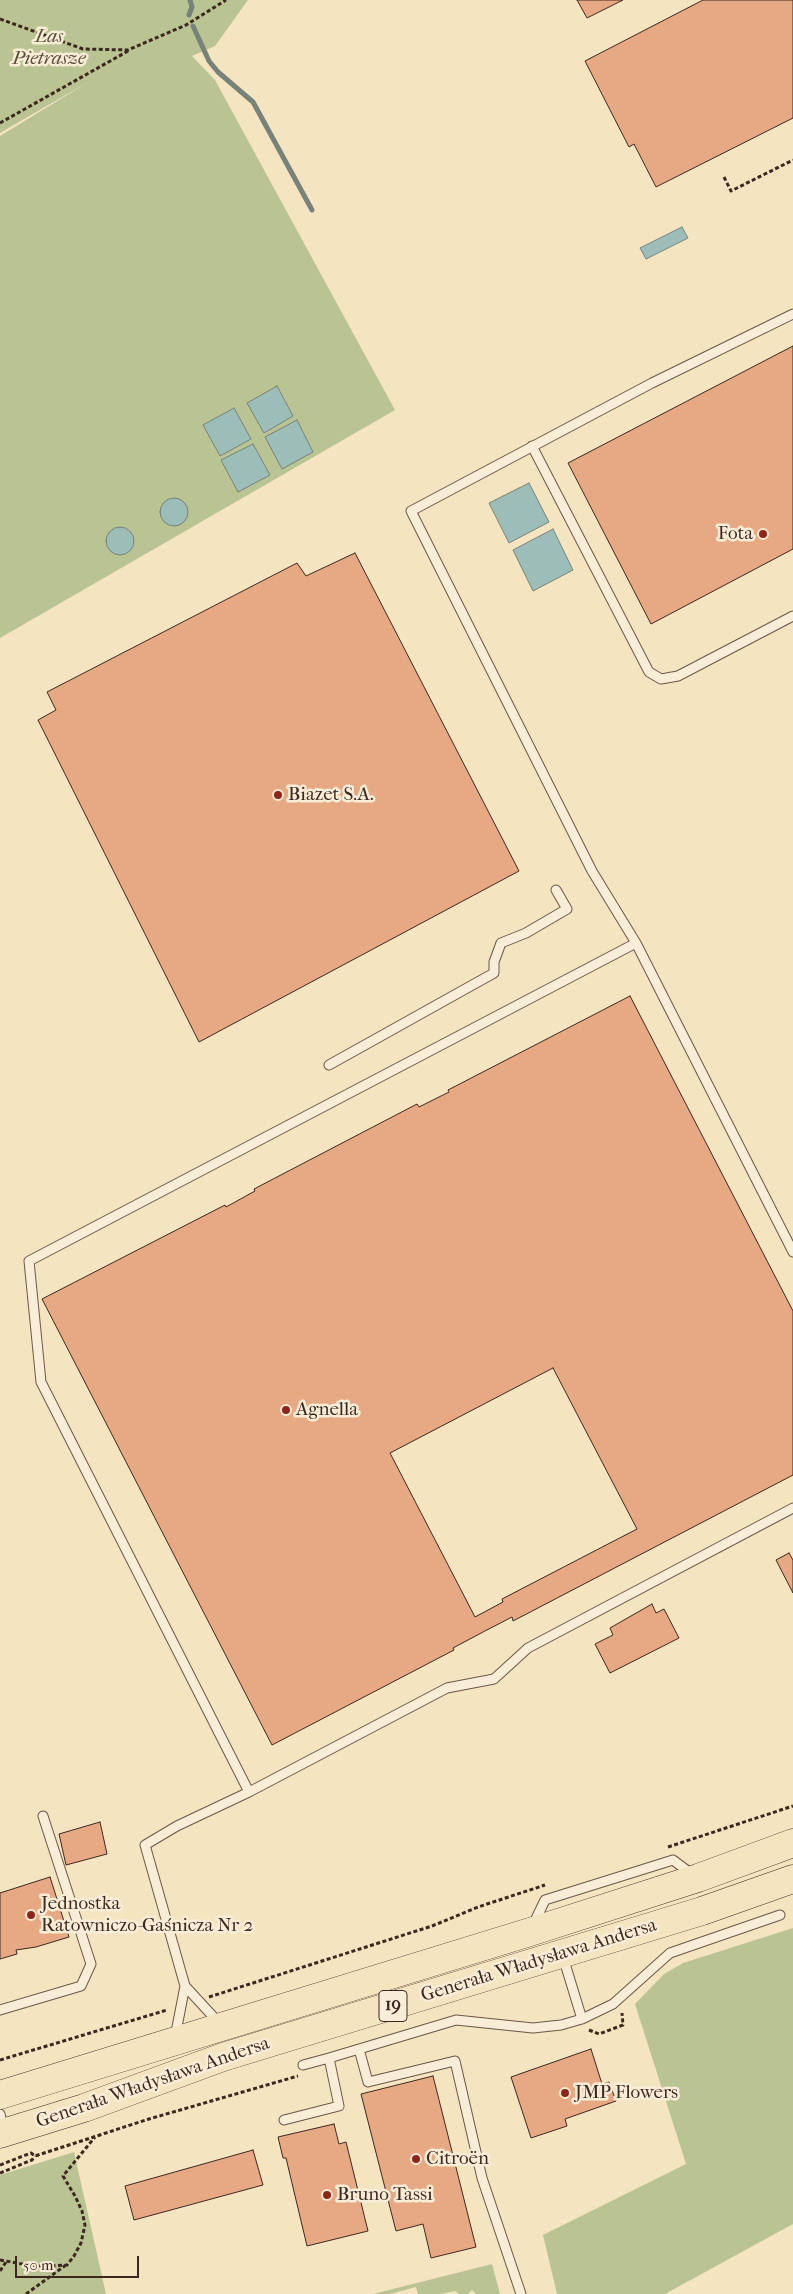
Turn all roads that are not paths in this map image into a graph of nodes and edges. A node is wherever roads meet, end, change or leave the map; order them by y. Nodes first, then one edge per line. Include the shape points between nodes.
1 (793, 314) edge
2 (532, 446) junction
3 (793, 616) edge
4 (556, 890) dead end
5 (636, 943) junction
6 (329, 1065) dead end
7 (793, 1252) edge
8 (793, 1508) edge
9 (249, 1792) junction
10 (43, 1816) dead end
11 (793, 1843) edge
12 (793, 1879) edge
13 (780, 1915) dead end
14 (563, 1954) junction
15 (184, 1986) junction
16 (0, 2010) edge
17 (582, 2018) junction
18 (223, 2027) junction
19 (174, 2042) junction
20 (359, 2049) junction
21 (329, 2058) junction
22 (303, 2065) dead end
23 (0, 2095) edge
24 (284, 2120) dead end
25 (2, 2127) edge
26 (521, 2294) edge

1 - 2 lane
2 - 3 lane via 649,672 661,679 678,676
2 - 5 lane via 412,511 592,871
4 - 6 lane via 567,909 501,943 494,973
5 - 7 lane
5 - 9 lane via 29,1261 41,1382
8 - 9 lane via 528,1648 494,1680 447,1688
9 - 15 lane via 177,1826 145,1846
10 - 16 lane via 90,1964 81,1986
11 - 18 highway, Generała Władysława Andersa / 19 via 698,1878
12 - 14 highway, Generała Władysława Andersa / 19
13 - 17 lane via 670,1953 613,2004
14 - 17 lane
14 - 25 highway, Generała Władysława Andersa / 19 via 223,2058 84,2108
15 - 18 lane
15 - 19 lane
17 - 20 lane via 561,2025 533,2028 456,2020
18 - 19 highway, Generała Władysława Andersa / 19
19 - 23 highway, Generała Władysława Andersa / 19
20 - 21 lane
20 - 26 lane via 368,2082 456,2061 482,2178
21 - 22 lane
21 - 24 lane via 339,2106

